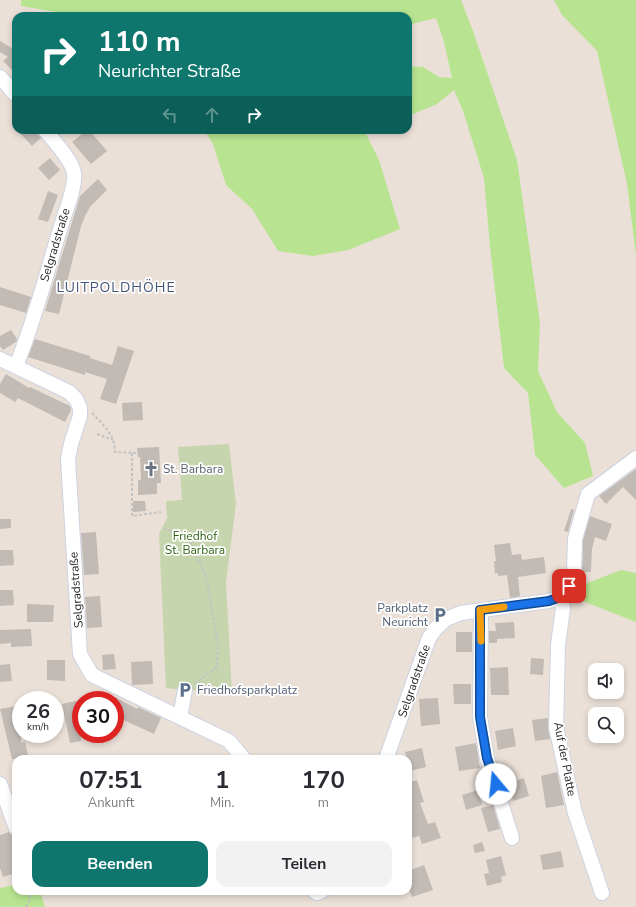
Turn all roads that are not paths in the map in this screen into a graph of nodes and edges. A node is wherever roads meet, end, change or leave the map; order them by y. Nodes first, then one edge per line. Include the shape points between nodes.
1 (0, 77) edge
2 (12, 90) edge
3 (48, 134) edge
4 (0, 359) edge
5 (16, 366) junction
6 (636, 458) edge
7 (560, 597) junction
8 (480, 610) junction
9 (185, 690) road end
10 (180, 717) junction
11 (241, 755) edge
12 (387, 755) edge
13 (0, 784) edge
14 (12, 817) edge
15 (512, 838) dead end
16 (602, 893) dead end

1 - 2 street
3 - 5 street, Selgradstraße via 68,159 74,171 74,183 28,335
4 - 5 street, Selgradstraße
5 - 10 street, Selgradstraße via 69,392 80,408 68,459 80,654 92,675
6 - 7 street via 588,494 575,539 574,572 569,586
7 - 8 street, Selgradstraße via 549,601
7 - 16 street, Auf der Platte via 563,608 558,645 556,727 576,813
8 - 12 street, Selgradstraße via 446,619 428,638
8 - 15 street via 480,717 487,758
9 - 10 street
10 - 11 street, Selgradstraße via 229,741
13 - 14 street

